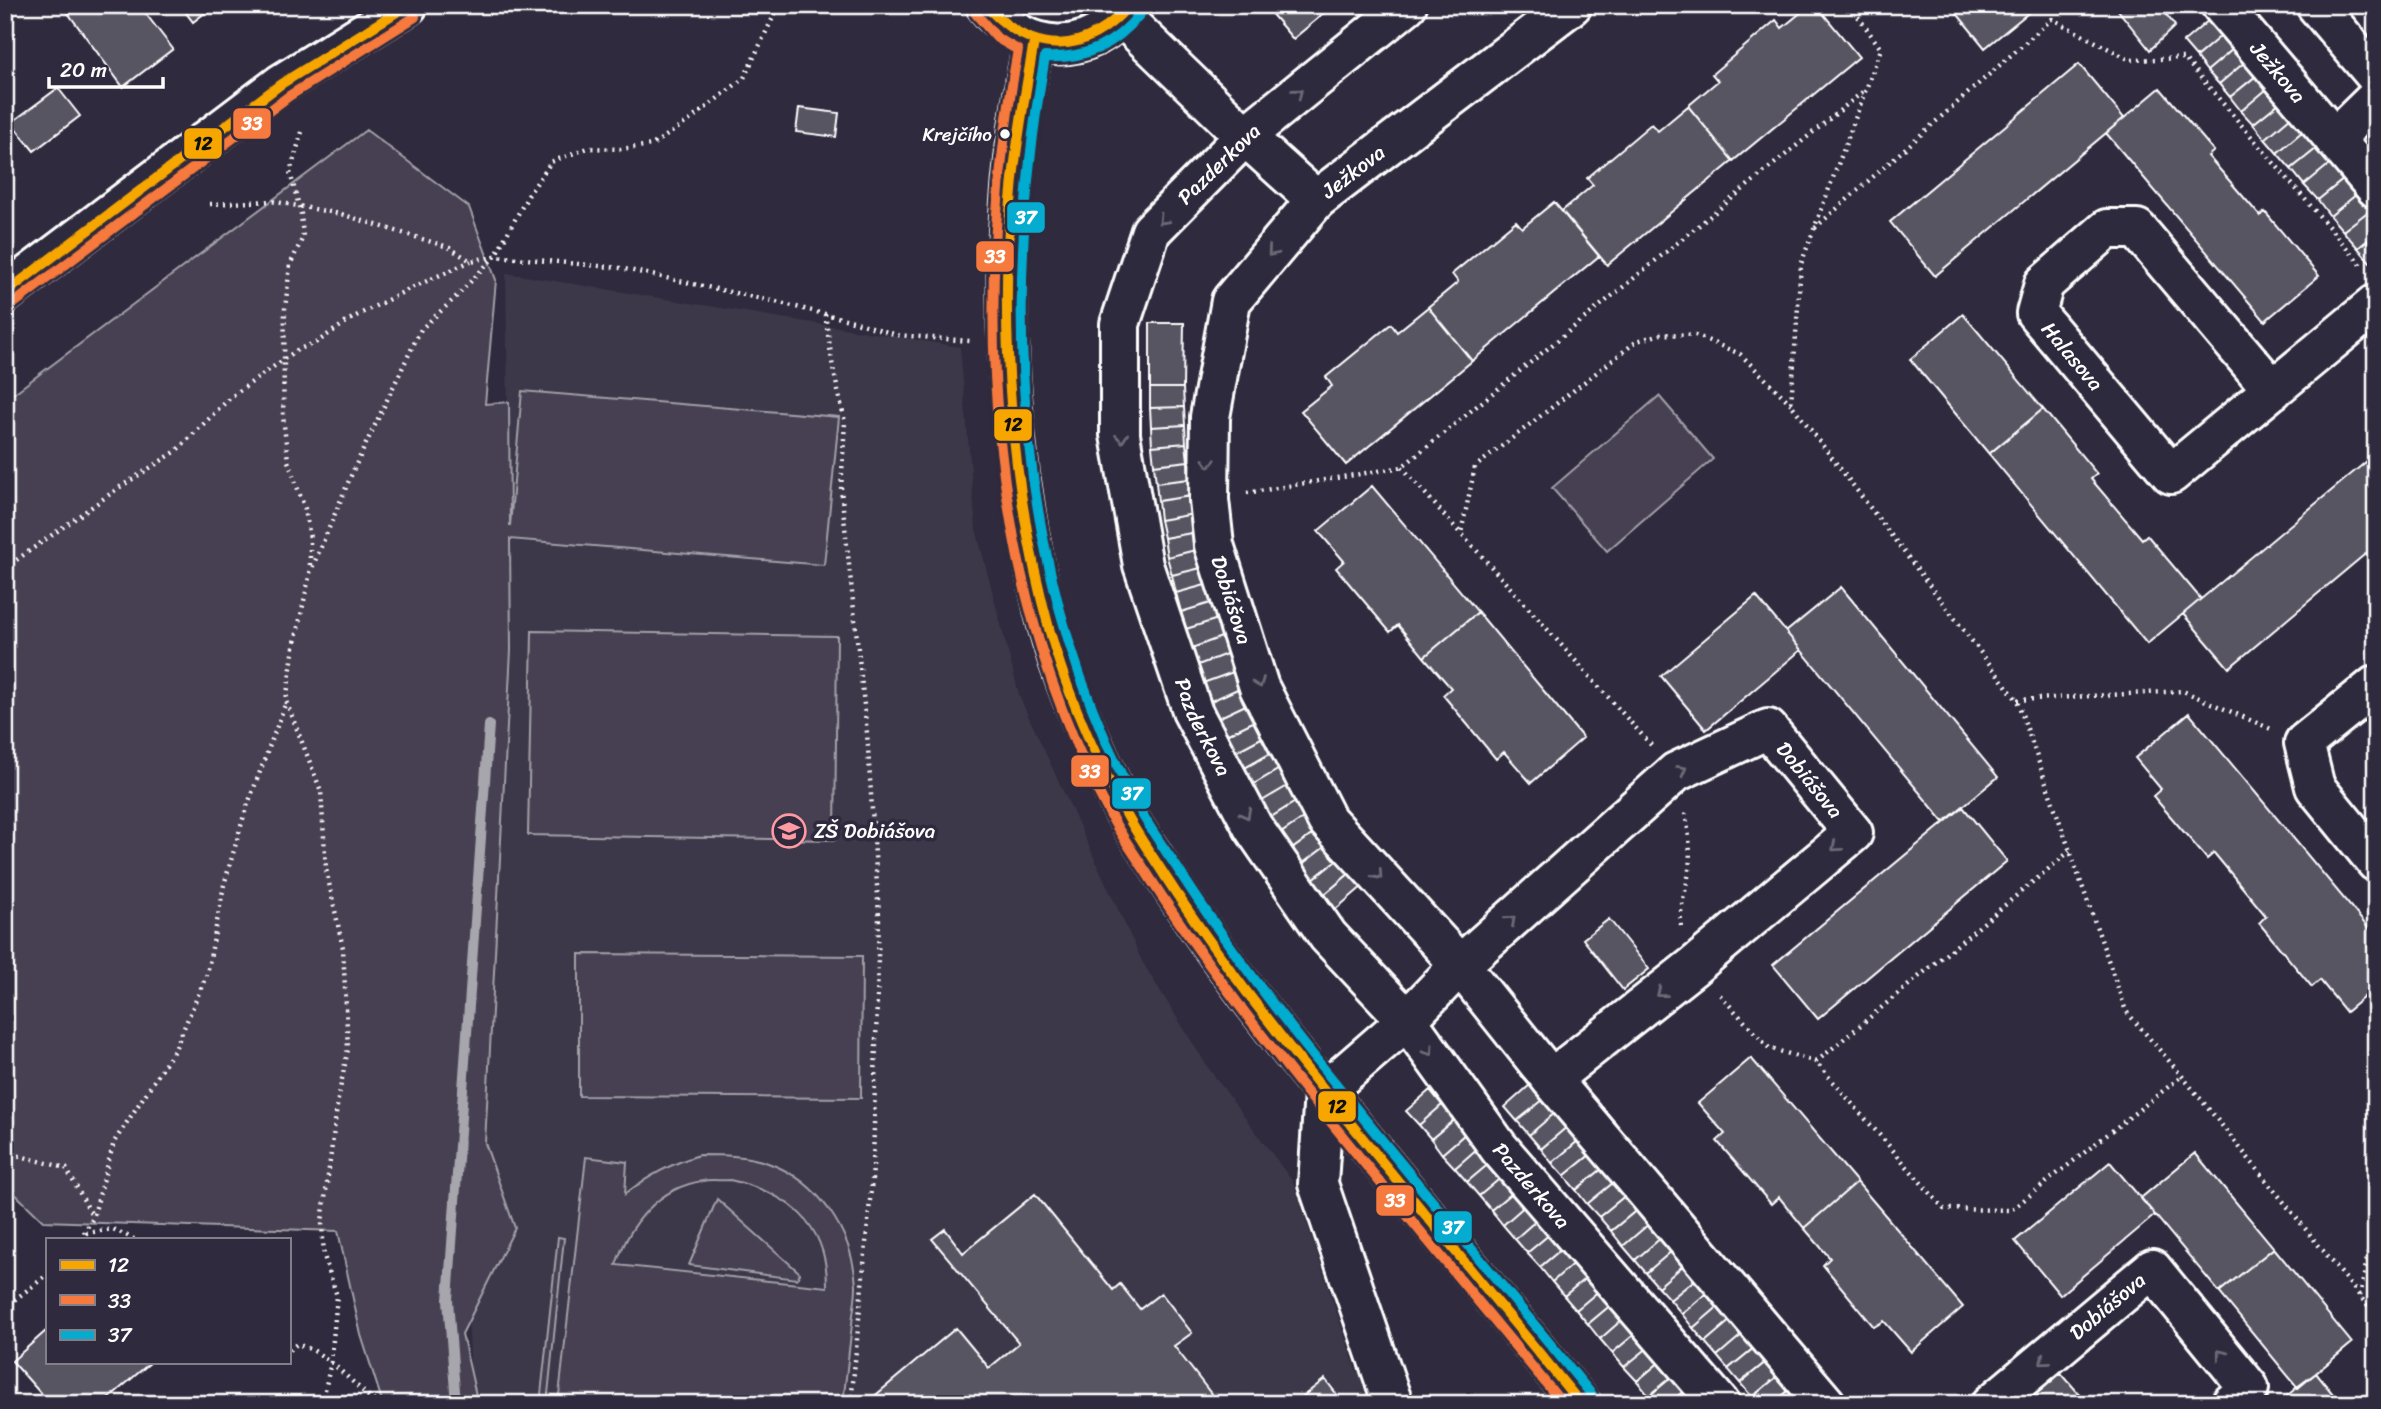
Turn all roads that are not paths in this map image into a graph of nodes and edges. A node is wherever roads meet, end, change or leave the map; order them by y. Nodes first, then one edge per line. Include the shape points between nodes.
1 (408, 5) edge
2 (986, 5) edge
3 (1407, 5) edge
4 (1572, 5) edge
5 (2221, 5) edge
6 (2316, 5) edge
7 (1125, 11) edge
8 (1034, 42) junction
9 (2376, 76) edge
10 (2376, 98) edge
11 (1245, 136) junction
12 (2334, 139) junction
13 (2376, 188) edge
14 (1316, 200) junction
15 (2371, 288) edge
16 (5, 293) edge
17 (2273, 390) junction
18 (2376, 685) edge
19 (2376, 862) edge
20 (1460, 965) junction
21 (1407, 1020) junction
22 (1551, 1079) junction
23 (1324, 1091) junction
24 (1393, 1404) edge
25 (1581, 1404) edge
26 (1720, 1404) edge
27 (1826, 1404) edge
28 (1991, 1404) edge
29 (2231, 1404) edge

1 - 16 street via 281,84
2 - 8 street via 1006,27
11 -> 3 street, Pazderkova
4 - 14 street, Ježkova
5 - 12 street, Ježkova
6 - 9 street
7 - 8 street via 1103,32 1081,41 1058,45
7 - 11 street, Ježkova
8 - 23 street via 1011,181 1008,385 1022,497 1044,612 1077,710 1122,807 1228,969
10 - 12 street
11 - 14 street, Ježkova
11 -> 21 street, Pazderkova via 1152,231 1120,324 1120,435 1143,565 1193,713 1253,827 1328,936
12 - 13 street, Ježkova
14 -> 20 street, Dobiášova via 1231,301 1210,417 1209,500 1214,545 1259,687 1327,820
15 - 17 street, Halasova
17 - 17 street, Halasova via 2171,474 2036,313 2044,284 2108,229 2137,229
18 - 19 street via 2304,743 2315,787
20 - 21 street, Dobiášova
20 - 22 street, Dobiášova
20 -> 22 street, Dobiášova via 1676,772 1768,729 1853,833
21 - 23 street, Dobiášova
21 -> 26 street, Pazderkova via 1499,1148
22 - 27 street, Dobiášova
23 - 24 street via 1318,1184
23 - 25 street
29 -> 28 street, Dobiášova via 2249,1388 2152,1269

